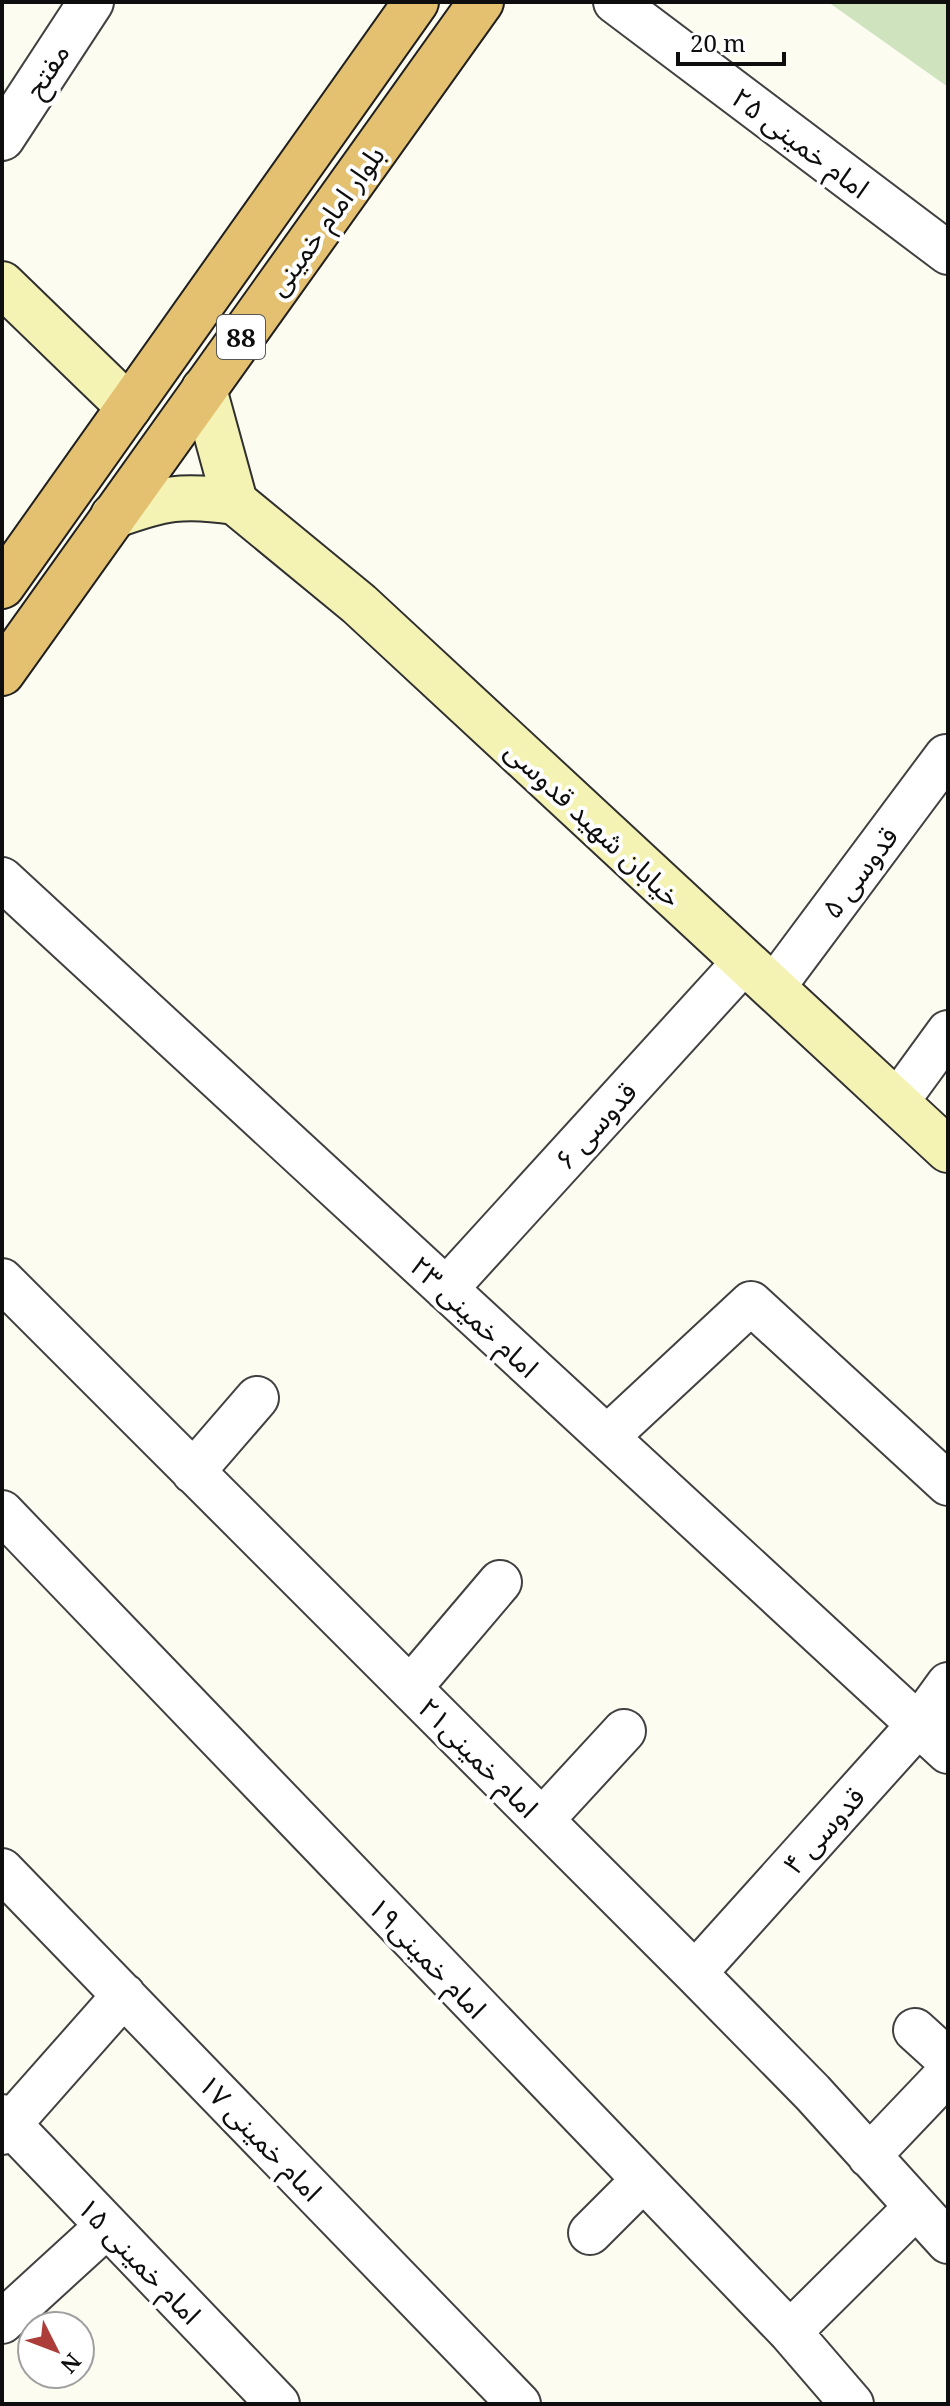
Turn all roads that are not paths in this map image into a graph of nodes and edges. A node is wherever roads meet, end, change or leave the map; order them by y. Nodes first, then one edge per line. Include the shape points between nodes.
1 (91, 2) edge
2 (416, 2) edge
3 (481, 2) edge
4 (615, 2) edge
5 (2, 138) edge
6 (948, 253) edge
7 (2, 284) edge
8 (204, 389) junction
9 (129, 407) junction
10 (235, 502) junction
11 (113, 516) junction
12 (2, 586) edge
13 (2, 673) edge
14 (946, 756) dead end
15 (2, 879) edge
16 (758, 975) junction
17 (948, 1032) edge
18 (897, 1102) junction
19 (948, 1150) edge
20 (2, 1280) edge
21 (446, 1289) junction
22 (257, 1398) dead end
23 (607, 1437) junction
24 (193, 1472) junction
25 (948, 1484) edge
26 (2, 1512) edge
27 (500, 1582) dead end
28 (948, 1684) edge
29 (410, 1688) junction
30 (624, 1731) dead end
31 (933, 1738) edge
32 (542, 1820) junction
33 (2, 1870) edge
34 (695, 1973) junction
35 (124, 1995) junction
36 (915, 2030) dead end
37 (948, 2060) edge
38 (948, 2073) edge
39 (5, 2124) edge
40 (869, 2156) junction
41 (643, 2180) junction
42 (916, 2207) junction
43 (107, 2226) junction
44 (590, 2233) dead end
45 (948, 2242) edge
46 (2, 2322) edge
47 (790, 2332) junction
48 (849, 2403) edge
49 (278, 2404) edge
50 (518, 2404) edge

1 - 5 street, مفتح
2 - 9 highway, بلوار امام خمینی / 88
3 - 8 highway, بلوار امام خمینی / 88
4 - 6 street, امام خمینی ۲۵
7 - 9 main road
8 - 10 main road
8 - 11 highway, بلوار امام خمینی / 88
9 - 12 highway, بلوار امام خمینی / 88
10 - 11 main road via 159,499
10 - 16 main road, خیابان شهید قدوسی via 359,604
11 - 13 highway, بلوار امام خمینی / 88
14 - 16 street, قدوسی ۵
15 - 21 street, امام خمینی ۲۳
16 - 18 main road, خیابان شهید قدوسی
16 - 21 street, قدوسی ۶
17 - 18 street
18 - 19 main road, خیابان شهید قدوسی
20 - 24 street, امام خمینی۲۱
21 - 23 street, امام خمینی ۲۳
22 - 24 street
23 - 25 street via 751,1303
23 - 31 street, امام خمینی ۲۳
24 - 29 street, امام خمینی۲۱
26 - 41 street, امام خمینی۱۹
27 - 29 street
28 - 31 street, قدوسی ۴
29 - 32 street, امام خمینی۲۱
30 - 32 street
31 - 34 street, قدوسی ۴
32 - 34 street, امام خمینی۲۱
33 - 35 street, امام خمینی ۱۷
34 - 40 street, امام خمینی۲۱
35 - 39 street
35 - 50 street, امام خمینی ۱۷
36 - 37 street
38 - 40 street
39 - 43 street, امام خمینی ۱۵
40 - 42 street, امام خمینی۲۱
41 - 44 street
41 - 47 street, امام خمینی۱۹
42 - 45 street, امام خمینی۲۱
42 - 47 street
43 - 46 street
43 - 49 street, امام خمینی ۱۵
47 - 48 street, امام خمینی۱۹

